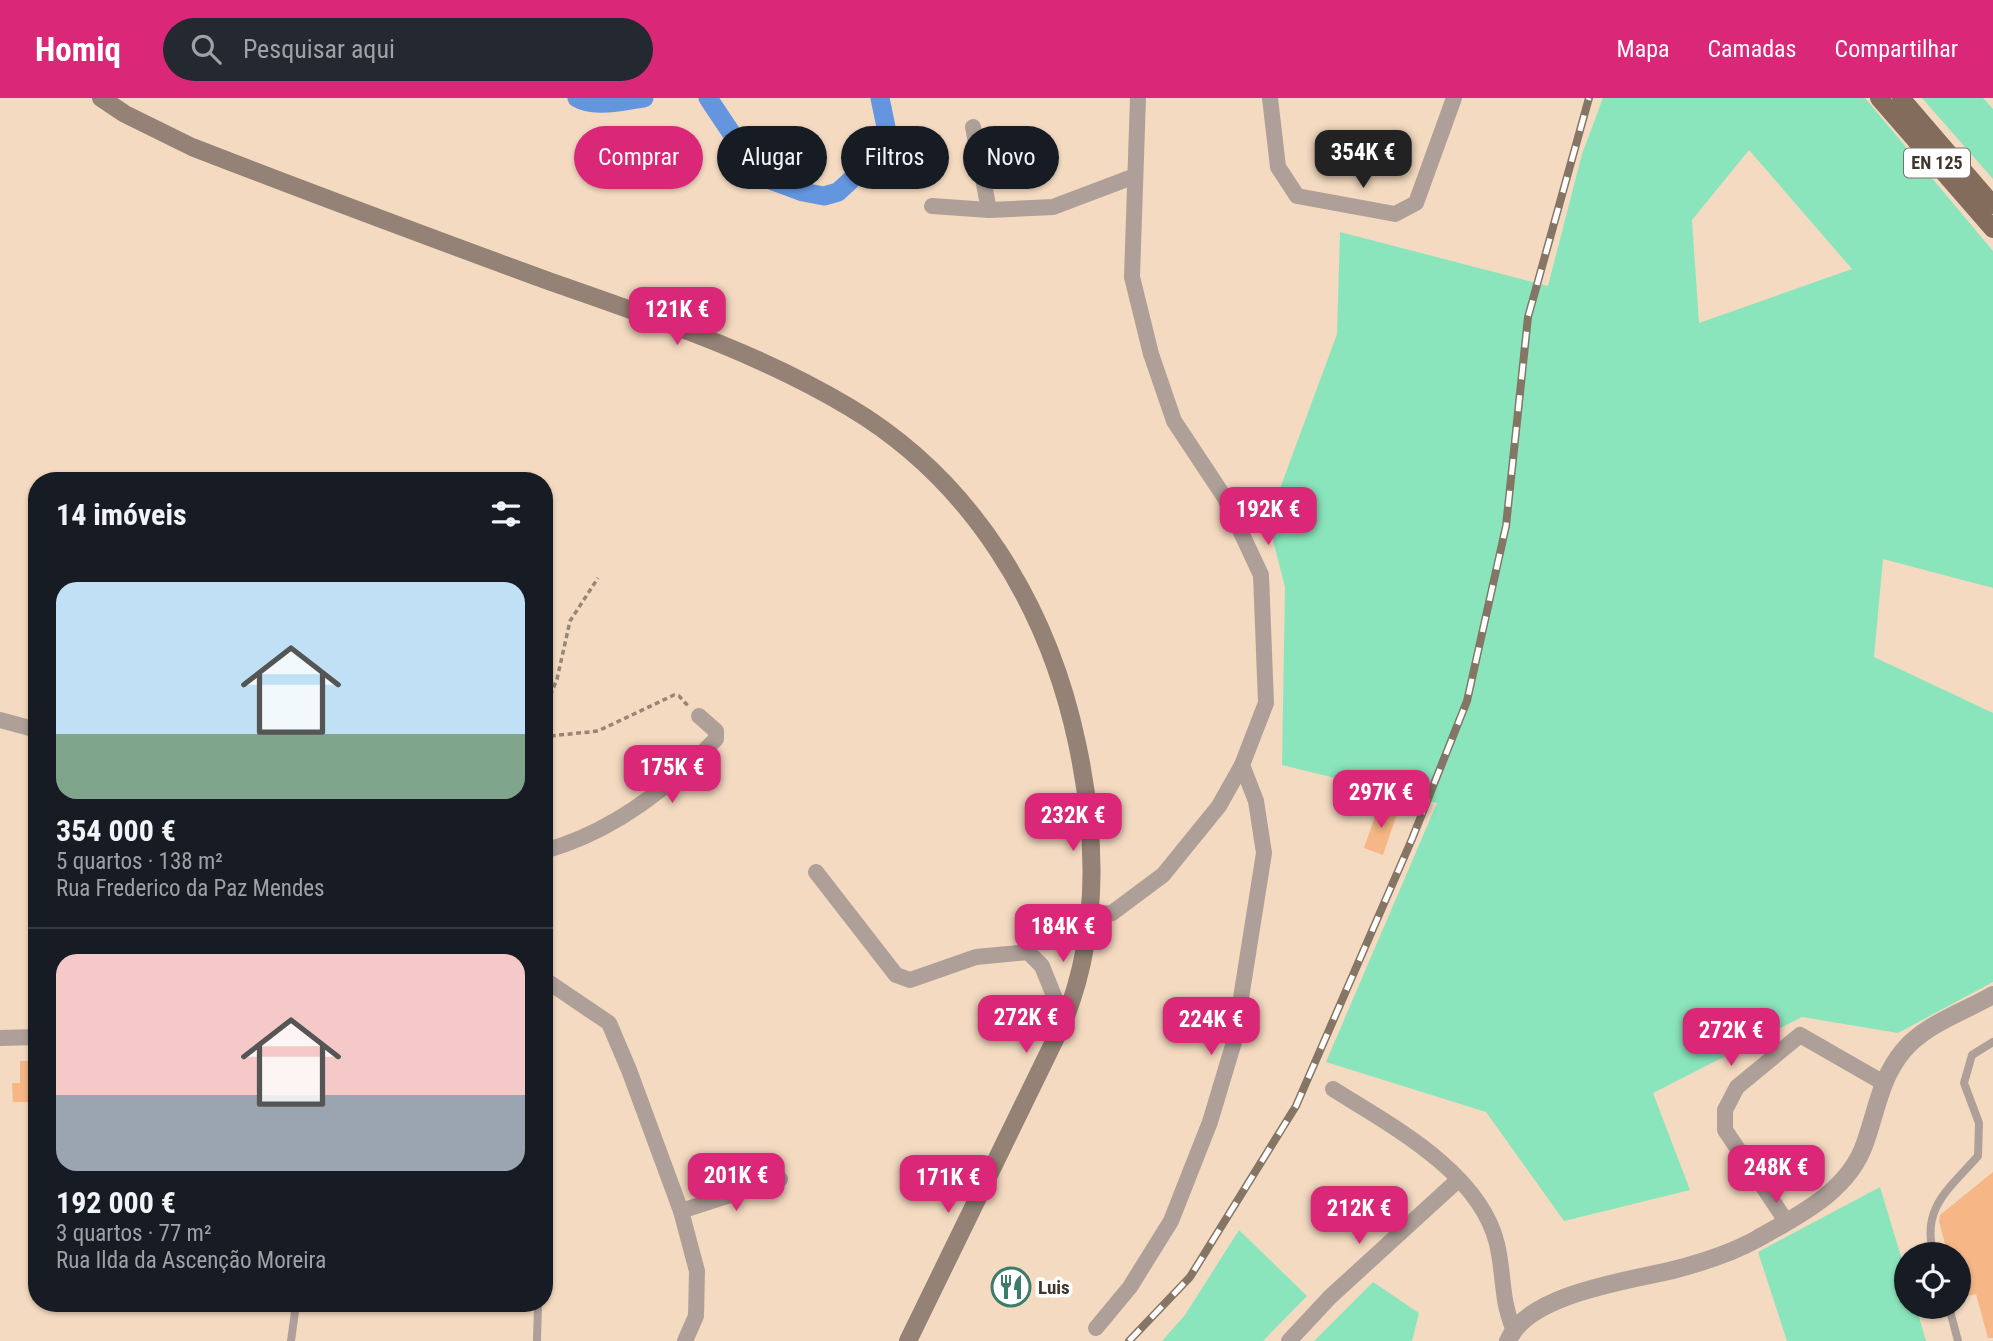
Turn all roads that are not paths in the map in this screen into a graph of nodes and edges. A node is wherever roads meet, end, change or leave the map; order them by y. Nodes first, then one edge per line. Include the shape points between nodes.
1 (101, 98) edge
2 (1138, 98) edge
3 (1269, 98) edge
4 (1454, 98) edge
5 (1879, 98) edge
6 (1901, 98) edge
7 (1135, 176) junction
8 (985, 189) edge
9 (1993, 205) edge
10 (932, 206) dead end
11 (989, 210) junction
12 (1993, 229) edge
13 (699, 716) road end
14 (0, 720) edge
15 (28, 728) edge
16 (1242, 765) junction
17 (553, 849) edge
18 (816, 873) dead end
19 (1089, 914) junction
20 (553, 985) edge
21 (1993, 995) edge
22 (1064, 1021) junction
23 (28, 1037) edge
24 (0, 1038) edge
25 (1993, 1042) edge
26 (1882, 1082) junction
27 (1333, 1089) dead end
28 (780, 1179) dead end
29 (1458, 1180) junction
30 (681, 1211) junction
31 (1786, 1221) junction
32 (1931, 1242) edge
33 (295, 1312) edge
34 (538, 1312) edge
35 (1952, 1319) edge
36 (1096, 1328) dead end
37 (1511, 1334) edge
38 (291, 1341) edge
39 (537, 1341) edge
40 (685, 1341) edge
41 (908, 1341) edge
42 (1289, 1341) edge
43 (1958, 1341) edge

1 - 19 main road via 191,148 712,340 853,409 912,453 991,538 1023,589 1051,650 1088,792 1093,860
2 - 7 street
3 - 4 street via 1278,167 1297,196 1395,214 1416,203
5 - 12 main road, EN 125
6 - 9 main road, EN 125
7 - 11 street via 1053,207
7 - 16 street via 1132,277 1151,354 1174,421 1225,498 1261,575 1266,703
8 - 11 street
10 - 11 street
13 - 17 street via 716,731 716,739 678,778 639,805
14 - 15 street
16 - 19 street via 1219,806 1163,876 1112,913
16 - 36 street via 1256,801 1264,853 1234,1042 1210,1122 1171,1221 1130,1287
18 - 22 street via 897,975 910,980 976,957 1028,952 1042,966
19 - 22 main road via 1079,981
20 - 30 street via 609,1023
21 - 26 street via 1930,1028 1904,1049
22 - 41 main road
23 - 24 street
25 - 32 lane via 1972,1055 1964,1083 1979,1124 1978,1157 1935,1203
26 - 31 street via 1865,1145 1848,1176
26 - 31 street via 1800,1035 1737,1087 1725,1110 1725,1130
27 - 29 street via 1428,1149
28 - 30 street
29 - 37 street via 1482,1211 1497,1243
29 - 42 street via 1330,1297
30 - 40 street via 697,1271 696,1317
31 - 37 street via 1725,1253 1589,1288 1554,1302
33 - 38 lane
34 - 39 lane
35 - 43 lane

